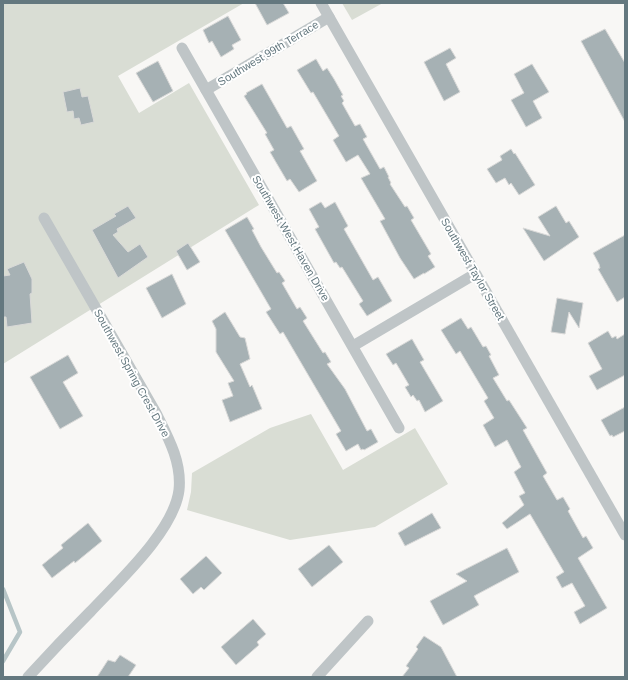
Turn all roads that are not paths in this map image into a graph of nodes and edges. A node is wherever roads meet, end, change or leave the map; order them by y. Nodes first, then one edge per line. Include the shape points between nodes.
1 (321, 3) edge
2 (329, 17) junction
3 (182, 48) dead end
4 (206, 90) junction
5 (44, 218) dead end
6 (475, 274) junction
7 (353, 346) junction
8 (399, 428) dead end
9 (625, 535) edge
10 (368, 622) dead end
11 (28, 677) edge
12 (317, 677) edge

1 - 2 street, Southwest Taylor Street
2 - 4 street, Southwest 99th Terrace
2 - 6 street, Southwest Taylor Street
3 - 4 street, Southwest West Haven Drive
4 - 7 street, Southwest West Haven Drive
5 - 11 street, Southwest Spring Crest Drive via 156,412 176,457 179,490 175,505 160,534 140,559
6 - 7 street
6 - 9 street, Southwest Taylor Street
7 - 8 street, Southwest West Haven Drive
10 - 12 street

